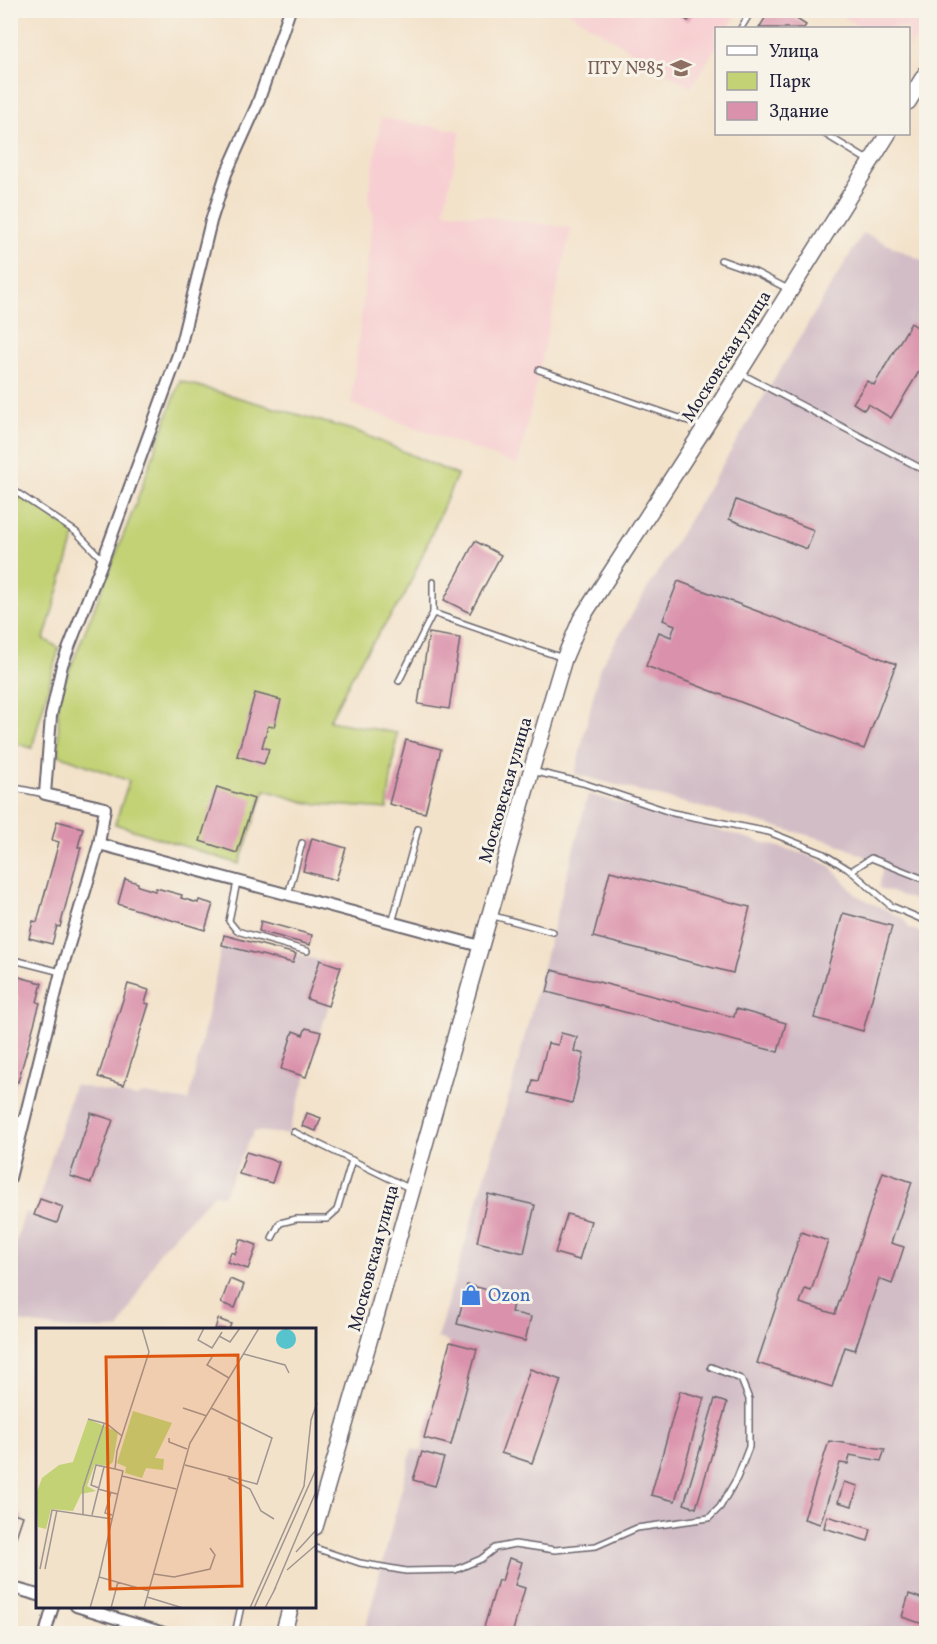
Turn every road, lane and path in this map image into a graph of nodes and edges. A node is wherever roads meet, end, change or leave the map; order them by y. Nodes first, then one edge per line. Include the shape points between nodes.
1 (290, 10) edge
2 (750, 13) dead end
3 (742, 27) edge
4 (927, 73) edge
5 (910, 100) edge
6 (827, 135) edge
7 (887, 135) edge
8 (871, 162) junction
9 (721, 260) dead end
10 (790, 290) junction
11 (539, 370) dead end
12 (739, 372) junction
13 (705, 427) junction
14 (927, 471) edge
15 (10, 488) edge
16 (103, 560) junction
17 (433, 582) dead end
18 (433, 613) junction
19 (564, 659) junction
20 (399, 681) dead end
21 (531, 771) junction
22 (10, 786) edge
23 (45, 794) junction
24 (418, 829) dead end
25 (302, 843) dead end
26 (99, 844) junction
27 (851, 871) junction
28 (927, 880) edge
29 (237, 882) junction
30 (288, 895) junction
31 (489, 915) junction
32 (927, 921) edge
33 (392, 923) junction
34 (552, 932) dead end
35 (480, 946) junction
36 (307, 951) dead end
37 (11, 962) edge
38 (61, 972) junction
39 (10, 1117) edge
40 (24, 1121) junction
41 (294, 1132) dead end
42 (14, 1150) edge
43 (352, 1160) junction
44 (10, 1178) edge
45 (412, 1190) junction
46 (272, 1238) dead end
47 (711, 1367) dead end
48 (316, 1524) edge
49 (316, 1548) edge
50 (10, 1587) edge
51 (36, 1594) edge
52 (52, 1608) edge
53 (82, 1608) edge
54 (241, 1608) edge
55 (290, 1608) edge
56 (45, 1634) edge
57 (167, 1634) edge
58 (235, 1634) edge
59 (283, 1634) edge

1 - 16 street via 257,105 226,174 179,352
2 - 3 lane
4 - 5 main road
6 - 8 lane
7 - 8 main road, Московская улица
8 - 10 main road, Московская улица
9 - 10 lane
10 - 12 main road, Московская улица
11 - 13 lane
12 - 13 main road, Московская улица
12 - 14 lane
13 - 19 main road, Московская улица via 581,619
15 - 16 lane via 76,532
16 - 23 street via 62,664 51,716
17 - 18 lane
18 - 19 lane
18 - 20 lane
19 - 21 main road, Московская улица
21 - 27 lane via 583,783 673,813 769,832 822,853
21 - 31 main road, Московская улица
22 - 23 lane
23 - 26 street via 105,808
24 - 33 lane
25 - 30 lane
26 - 29 street
26 - 38 street
27 - 28 lane via 871,858
27 - 32 lane via 891,906
29 - 30 street
29 - 36 lane via 230,921 237,932
30 - 33 street
31 - 34 lane
31 - 35 main road, Московская улица
33 - 35 street
35 - 45 main road, Московская улица
37 - 38 lane
38 - 40 street
39 - 40 lane
40 - 42 street
41 - 43 lane
42 - 44 street
43 - 45 lane
43 - 46 lane via 336,1210 327,1219 280,1223
45 - 48 main road, Московская улица
47 - 49 lane via 741,1379 749,1399 750,1421 749,1447 737,1478 709,1518 637,1528 596,1546 555,1550 515,1544 495,1548 456,1570 406,1571 360,1563
50 - 51 street
52 - 56 street
53 - 57 street
54 - 58 lane
55 - 59 main road

